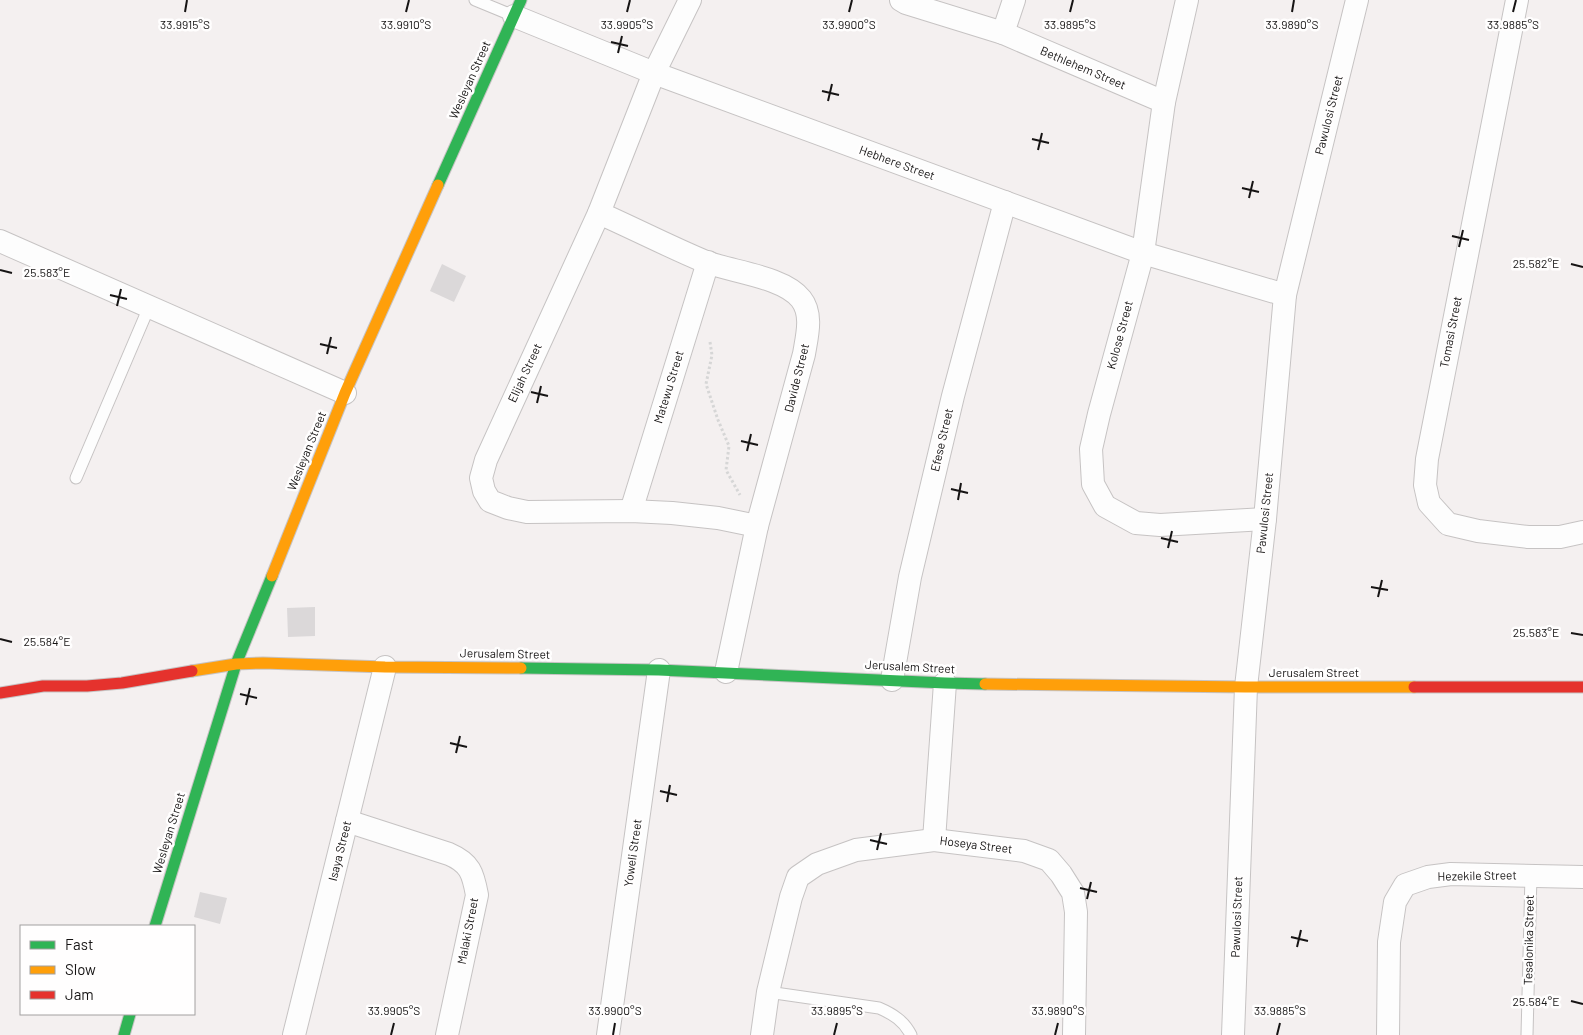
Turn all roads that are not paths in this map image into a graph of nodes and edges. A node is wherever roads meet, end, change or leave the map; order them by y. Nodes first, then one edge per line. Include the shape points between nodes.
1 (475, 0) edge
2 (690, 0) edge
3 (901, 0) edge
4 (1014, 0) edge
5 (1187, 0) edge
6 (1357, 0) edge
7 (1516, 0) edge
8 (518, 8) edge
9 (1003, 34) junction
10 (654, 73) junction
11 (1164, 102) junction
12 (1005, 202) junction
13 (599, 213) junction
14 (0, 241) edge
15 (1143, 253) junction
16 (708, 262) junction
17 (1285, 295) junction
18 (149, 307) junction
19 (345, 393) junction
20 (76, 478) dead end
21 (631, 511) junction
22 (1265, 519) junction
23 (757, 526) junction
24 (1583, 532) edge
25 (236, 664) junction
26 (385, 667) junction
27 (659, 670) junction
28 (726, 672) junction
29 (892, 680) junction
30 (945, 683) junction
31 (1246, 687) junction
32 (1583, 687) edge
33 (0, 693) edge
34 (347, 821) junction
35 (934, 840) junction
36 (1531, 875) junction
37 (1583, 877) edge
38 (155, 925) edge
39 (768, 992) junction
40 (130, 1015) edge
41 (124, 1035) edge
42 (294, 1035) edge
43 (447, 1035) edge
44 (608, 1035) edge
45 (762, 1035) edge
46 (911, 1035) edge
47 (1074, 1035) edge
48 (1233, 1035) edge
49 (1388, 1035) edge
50 (1527, 1035) edge

1 - 8 lane
2 - 10 street, Elijah Street
3 - 9 street, Bethlehem Street
4 - 9 street
5 - 11 street, Kolose Street
6 - 17 street, Pawulosi Street
7 - 24 street, Tomasi Street via 1427,459 1425,485 1429,504 1448,524 1528,538
8 - 10 street, Hebhere Street
8 - 19 street, Wesleyan Street
9 - 11 street, Bethlehem Street
10 - 12 street, Hebhere Street
10 - 13 street, Elijah Street
11 - 15 street, Kolose Street
12 - 15 street, Hebhere Street
12 - 29 street, Efese Street via 914,558
13 - 16 street, Davide Street
13 - 21 street, Elijah Street via 486,460 481,478 490,501 526,512
14 - 18 street
15 - 17 street, Hebhere Street
15 - 22 street, Kolose Street via 1091,450 1093,484 1105,506 1136,523 1160,525
16 - 21 street, Matewu Street
16 - 23 street, Davide Street via 794,291 807,309 804,354
17 - 22 street, Pawulosi Street
18 - 19 street
18 - 20 lane
19 - 25 street, Wesleyan Street
21 - 23 street, Elijah Street via 718,518
22 - 31 street, Pawulosi Street
23 - 28 street, Davide Street
25 - 26 street, Jerusalem Street
25 - 33 street, Jerusalem Street via 122,683 44,686
25 - 38 street, Wesleyan Street
26 - 27 street, Jerusalem Street
26 - 34 street, Isaya Street
27 - 28 street, Jerusalem Street
27 - 44 street, Yoweli Street
28 - 29 street, Jerusalem Street
29 - 30 street, Jerusalem Street
30 - 31 street, Jerusalem Street
30 - 35 street
31 - 32 street, Jerusalem Street
31 - 48 street, Pawulosi Street
34 - 42 street, Isaya Street
34 - 43 street, Malaki Street via 459,858 473,876 477,895
35 - 39 street, Hoseya Street via 856,850 817,864 798,877
35 - 47 street, Hoseya Street via 1024,851 1049,860 1061,874 1073,894 1076,912
36 - 37 street, Hezekile Street
36 - 49 street, Hezekile Street via 1451,874 1405,885 1395,902 1389,942
36 - 50 lane, Tesalonika Street
39 - 45 street, Hoseya Street
39 - 46 lane via 879,1008 893,1014 907,1026
40 - 41 street

